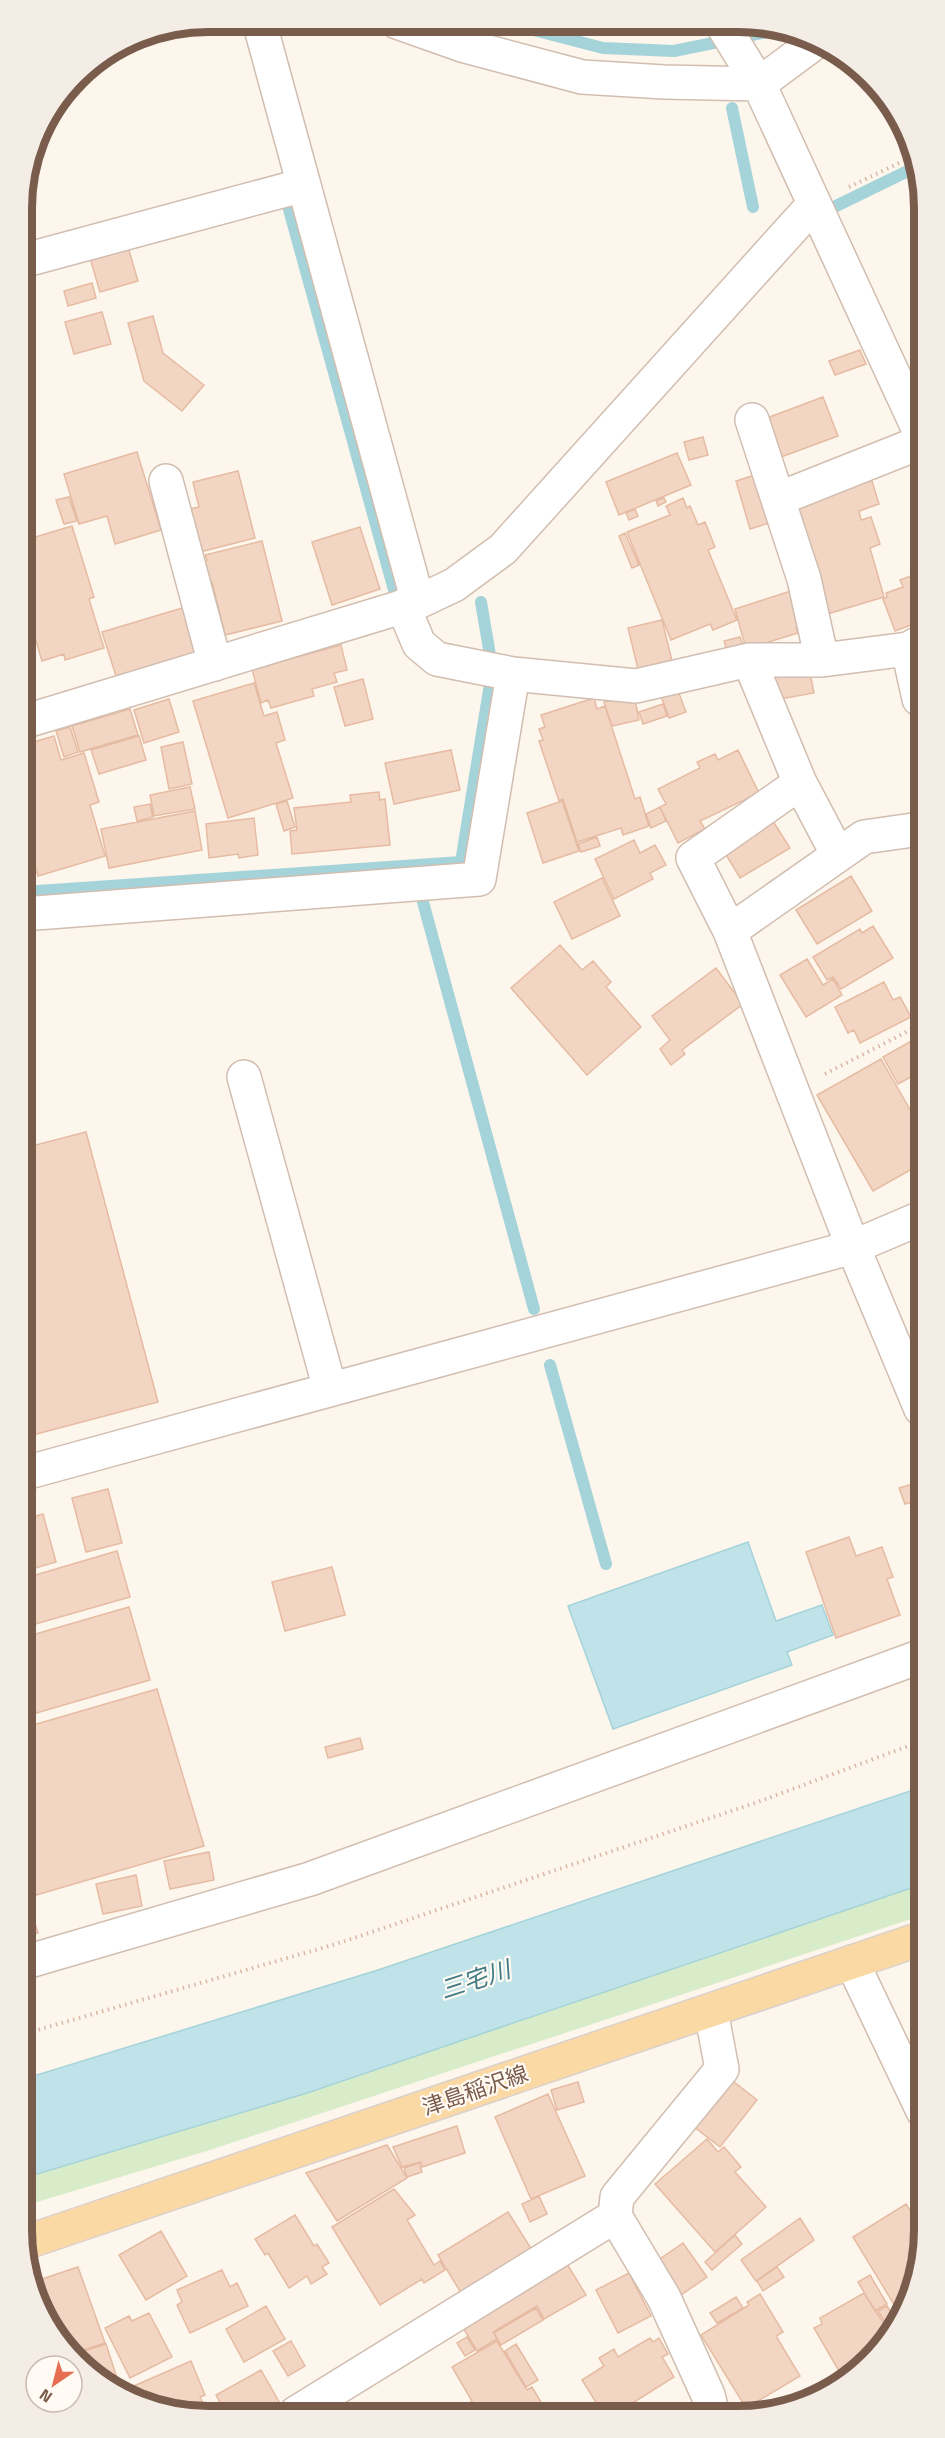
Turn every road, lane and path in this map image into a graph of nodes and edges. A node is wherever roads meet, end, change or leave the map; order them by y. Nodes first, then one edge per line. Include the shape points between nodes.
1 (262, 32) edge
2 (425, 32) edge
3 (721, 32) edge
4 (809, 47) edge
5 (759, 84) junction
6 (906, 160) edge
7 (304, 185) junction
8 (814, 204) junction
9 (32, 258) edge
10 (914, 419) edge
11 (752, 420) dead end
12 (914, 445) edge
13 (166, 481) dead end
14 (778, 499) junction
15 (411, 604) junction
16 (913, 646) edge
17 (749, 660) junction
18 (822, 660) junction
19 (215, 664) junction
20 (513, 674) junction
21 (32, 719) edge
22 (800, 783) junction
23 (914, 830) edge
24 (838, 855) junction
25 (32, 913) edge
26 (730, 931) junction
27 (914, 1028) edge
28 (244, 1077) dead end
29 (793, 1091) junction
30 (914, 1221) edge
31 (853, 1247) junction
32 (330, 1389) junction
33 (913, 1391) edge
34 (32, 1471) edge
35 (913, 1659) edge
36 (913, 1744) edge
37 (913, 1941) edge
38 (32, 1960) edge
39 (852, 1962) junction
40 (711, 2011) junction
41 (32, 2032) edge
42 (913, 2090) edge
43 (615, 2216) junction
44 (32, 2240) edge
45 (332, 2404) edge
46 (711, 2406) edge

1 - 7 street
2 - 5 street via 582,77
3 - 5 street
4 - 5 street
5 - 8 street
6 - 8 path
7 - 9 street
7 - 15 street
8 - 10 street
8 - 15 street via 503,549 454,585
11 - 14 street
12 - 14 street
13 - 19 street
14 - 18 street via 804,579
15 - 19 street
15 - 20 street via 420,644 437,659
16 - 18 street
17 - 18 street
17 - 20 street via 636,686
17 - 22 street
19 - 21 street
20 - 25 street via 479,879
22 - 24 street
22 - 26 street via 693,858
23 - 24 street via 864,837
24 - 26 street
26 - 29 street
27 - 29 path
28 - 32 street
29 - 31 street
30 - 31 street
31 - 32 street
31 - 33 street
32 - 34 street
35 - 38 street via 310,1879
36 - 41 path via 755,1803 336,1944
37 - 39 main road, 津島稲沢線
39 - 40 main road, 津島稲沢線
39 - 42 street
40 - 43 street via 722,2069 618,2197
40 - 44 main road, 津島稲沢線
43 - 45 street
43 - 46 street via 664,2298

